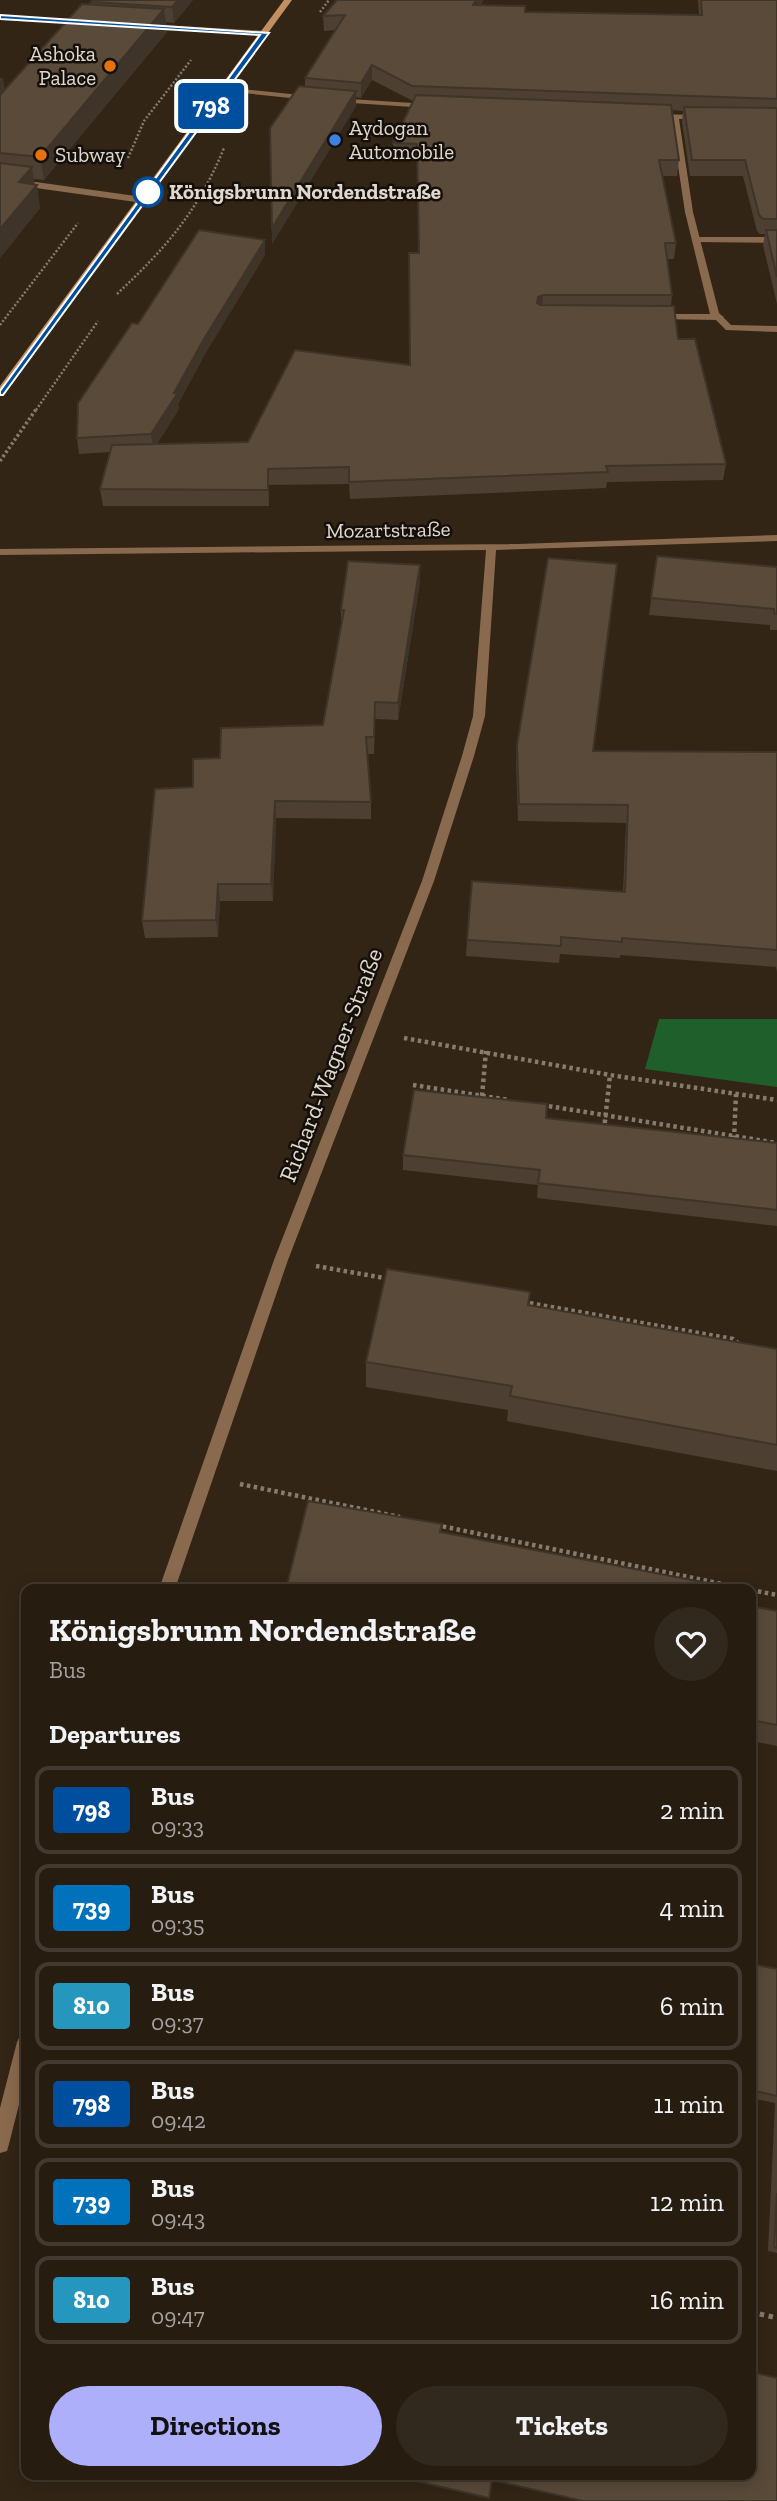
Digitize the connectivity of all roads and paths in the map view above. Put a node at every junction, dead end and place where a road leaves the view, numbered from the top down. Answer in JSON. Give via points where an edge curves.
{"nodes":[{"id":1,"x":288,"y":0,"type":"edge"},
{"id":2,"x":0,"y":17,"type":"edge"},
{"id":3,"x":93,"y":23,"type":"edge"},
{"id":4,"x":143,"y":26,"type":"edge"},
{"id":5,"x":265,"y":33,"type":"junction"},
{"id":6,"x":224,"y":89,"type":"junction"},
{"id":7,"x":264,"y":94,"type":"junction"},
{"id":8,"x":438,"y":106,"type":"edge"},
{"id":9,"x":649,"y":116,"type":"edge"},
{"id":10,"x":675,"y":117,"type":"junction"},
{"id":11,"x":713,"y":117,"type":"edge"},
{"id":12,"x":0,"y":180,"type":"edge"},
{"id":13,"x":143,"y":200,"type":"junction"},
{"id":14,"x":697,"y":240,"type":"junction"},
{"id":15,"x":777,"y":240,"type":"edge"},
{"id":16,"x":111,"y":302,"type":"dead end"},
{"id":17,"x":649,"y":317,"type":"edge"},
{"id":18,"x":719,"y":317,"type":"junction"},
{"id":19,"x":99,"y":320,"type":"dead end"},
{"id":20,"x":777,"y":328,"type":"edge"},
{"id":21,"x":0,"y":393,"type":"edge"},
{"id":22,"x":0,"y":461,"type":"edge"},
{"id":23,"x":777,"y":538,"type":"edge"},
{"id":24,"x":491,"y":548,"type":"junction"},
{"id":25,"x":0,"y":552,"type":"edge"},
{"id":26,"x":372,"y":1030,"type":"junction"},
{"id":27,"x":486,"y":1051,"type":"junction"},
{"id":28,"x":610,"y":1075,"type":"junction"},
{"id":29,"x":413,"y":1085,"type":"dead end"},
{"id":30,"x":736,"y":1094,"type":"junction"},
{"id":31,"x":482,"y":1096,"type":"junction"},
{"id":32,"x":509,"y":1100,"type":"edge"},
{"id":33,"x":777,"y":1100,"type":"edge"},
{"id":34,"x":481,"y":1103,"type":"edge"},
{"id":35,"x":537,"y":1104,"type":"edge"},
{"id":36,"x":606,"y":1115,"type":"junction"},
{"id":37,"x":604,"y":1133,"type":"edge"},
{"id":38,"x":734,"y":1137,"type":"junction"},
{"id":39,"x":777,"y":1143,"type":"edge"},
{"id":40,"x":734,"y":1144,"type":"edge"},
{"id":41,"x":281,"y":1260,"type":"junction"},
{"id":42,"x":404,"y":1282,"type":"edge"},
{"id":43,"x":514,"y":1301,"type":"edge"},
{"id":44,"x":747,"y":1350,"type":"edge"},
{"id":45,"x":206,"y":1477,"type":"junction"},
{"id":46,"x":409,"y":1519,"type":"edge"},
{"id":47,"x":422,"y":1522,"type":"edge"},
{"id":48,"x":169,"y":1584,"type":"edge"},
{"id":49,"x":725,"y":1584,"type":"edge"},
{"id":50,"x":756,"y":1590,"type":"edge"},
{"id":51,"x":777,"y":1595,"type":"edge"},
{"id":52,"x":21,"y":2062,"type":"edge"},
{"id":53,"x":0,"y":2144,"type":"edge"},
{"id":54,"x":756,"y":2313,"type":"edge"},
{"id":55,"x":777,"y":2318,"type":"edge"}],
"edges":[{"from":1,"to":5,"type":"main road"},
{"from":2,"to":3,"type":"street"},
{"from":4,"to":5,"type":"street"},
{"from":5,"to":6,"type":"main road"},
{"from":6,"to":7,"type":"street"},
{"from":6,"to":13,"type":"main road"},
{"from":7,"to":8,"type":"street"},
{"from":7,"to":16,"type":"path","via":[[223,148],[209,185],[186,219],[163,250]]},
{"from":9,"to":10,"type":"street"},
{"from":10,"to":11,"type":"street"},
{"from":10,"to":14,"type":"street"},
{"from":12,"to":13,"type":"street"},
{"from":13,"to":21,"type":"main road"},
{"from":14,"to":15,"type":"street"},
{"from":14,"to":18,"type":"street"},
{"from":17,"to":18,"type":"street"},
{"from":18,"to":20,"type":"street","via":[[729,328]]},
{"from":19,"to":22,"type":"path"},
{"from":23,"to":24,"type":"street","name":"Mozartstraße"},
{"from":24,"to":25,"type":"street","name":"Mozartstraße"},
{"from":24,"to":26,"type":"street","name":"Richard-Wagner-Straße","via":[[479,716],[428,881]]},
{"from":26,"to":27,"type":"path"},
{"from":26,"to":41,"type":"street","name":"Richard-Wagner-Straße"},
{"from":27,"to":28,"type":"path"},
{"from":27,"to":31,"type":"path"},
{"from":28,"to":30,"type":"path"},
{"from":28,"to":36,"type":"path"},
{"from":29,"to":31,"type":"path"},
{"from":30,"to":33,"type":"path"},
{"from":30,"to":38,"type":"path"},
{"from":31,"to":32,"type":"path"},
{"from":31,"to":34,"type":"path"},
{"from":35,"to":36,"type":"path"},
{"from":36,"to":37,"type":"path"},
{"from":36,"to":38,"type":"path"},
{"from":38,"to":39,"type":"path"},
{"from":38,"to":40,"type":"path"},
{"from":41,"to":42,"type":"path"},
{"from":41,"to":45,"type":"street","name":"Richard-Wagner-Straße"},
{"from":43,"to":44,"type":"path","via":[[733,1339]]},
{"from":45,"to":46,"type":"path"},
{"from":45,"to":48,"type":"street","name":"Richard-Wagner-Straße"},
{"from":47,"to":49,"type":"path"},
{"from":50,"to":51,"type":"path"},
{"from":52,"to":53,"type":"street"},
{"from":54,"to":55,"type":"path"}]}
